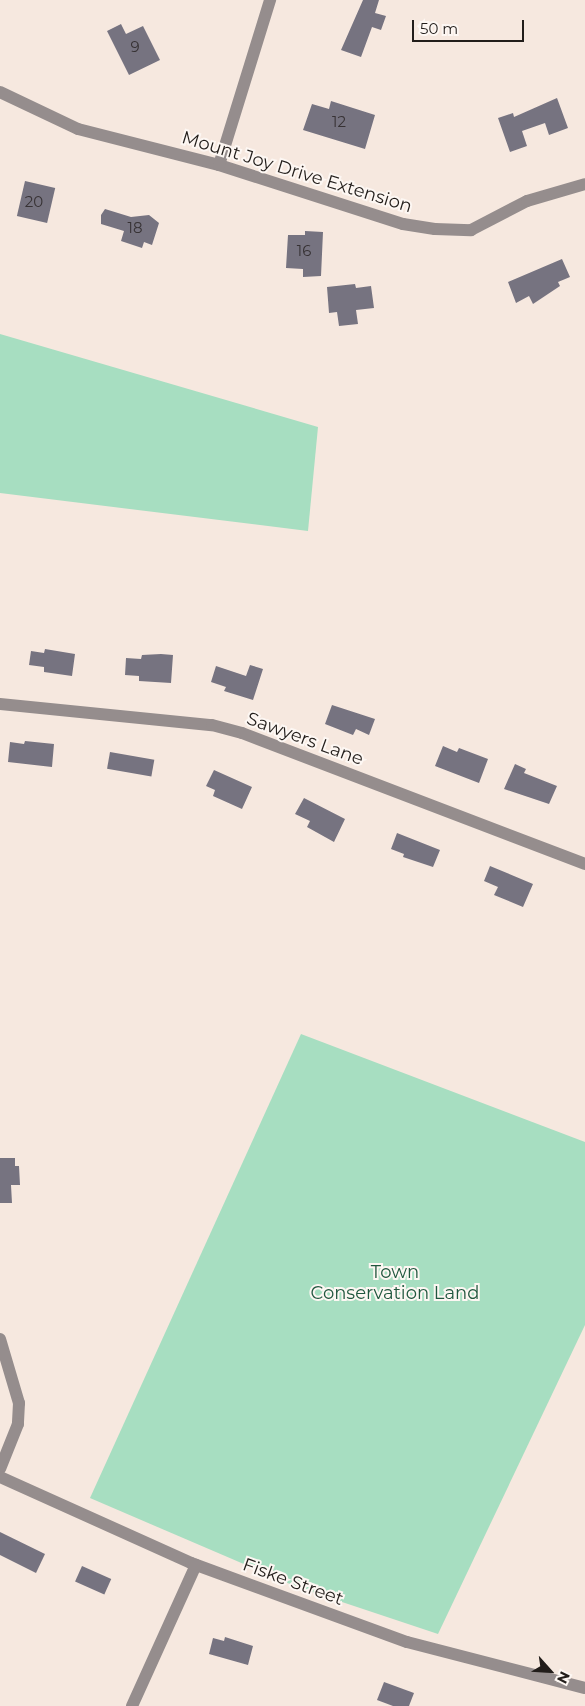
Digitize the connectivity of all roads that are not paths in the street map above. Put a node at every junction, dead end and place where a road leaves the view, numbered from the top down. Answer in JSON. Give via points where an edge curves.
{"nodes":[{"id":1,"x":270,"y":0,"type":"edge"},
{"id":2,"x":0,"y":92,"type":"edge"},
{"id":3,"x":219,"y":165,"type":"junction"},
{"id":4,"x":585,"y":184,"type":"edge"},
{"id":5,"x":0,"y":704,"type":"edge"},
{"id":6,"x":585,"y":864,"type":"edge"},
{"id":7,"x":0,"y":1339,"type":"edge"},
{"id":8,"x":0,"y":1468,"type":"edge"},
{"id":9,"x":0,"y":1477,"type":"edge"},
{"id":10,"x":196,"y":1565,"type":"junction"},
{"id":11,"x":585,"y":1688,"type":"edge"},
{"id":12,"x":132,"y":1706,"type":"edge"}],
"edges":[{"from":1,"to":3,"type":"street"},
{"from":2,"to":3,"type":"street","name":"Mount Joy Drive Extension","via":[[78,130]]},
{"from":3,"to":4,"type":"street","name":"Mount Joy Drive Extension","via":[[403,224],[435,229],[471,230],[527,202]]},
{"from":5,"to":6,"type":"street","name":"Sawyers Lane","via":[[212,725],[242,733]]},
{"from":7,"to":8,"type":"street","via":[[19,1404],[18,1424]]},
{"from":9,"to":10,"type":"street","name":"Fiske Street"},
{"from":10,"to":11,"type":"street","name":"Fiske Street","via":[[407,1642]]},
{"from":10,"to":12,"type":"street"}]}
